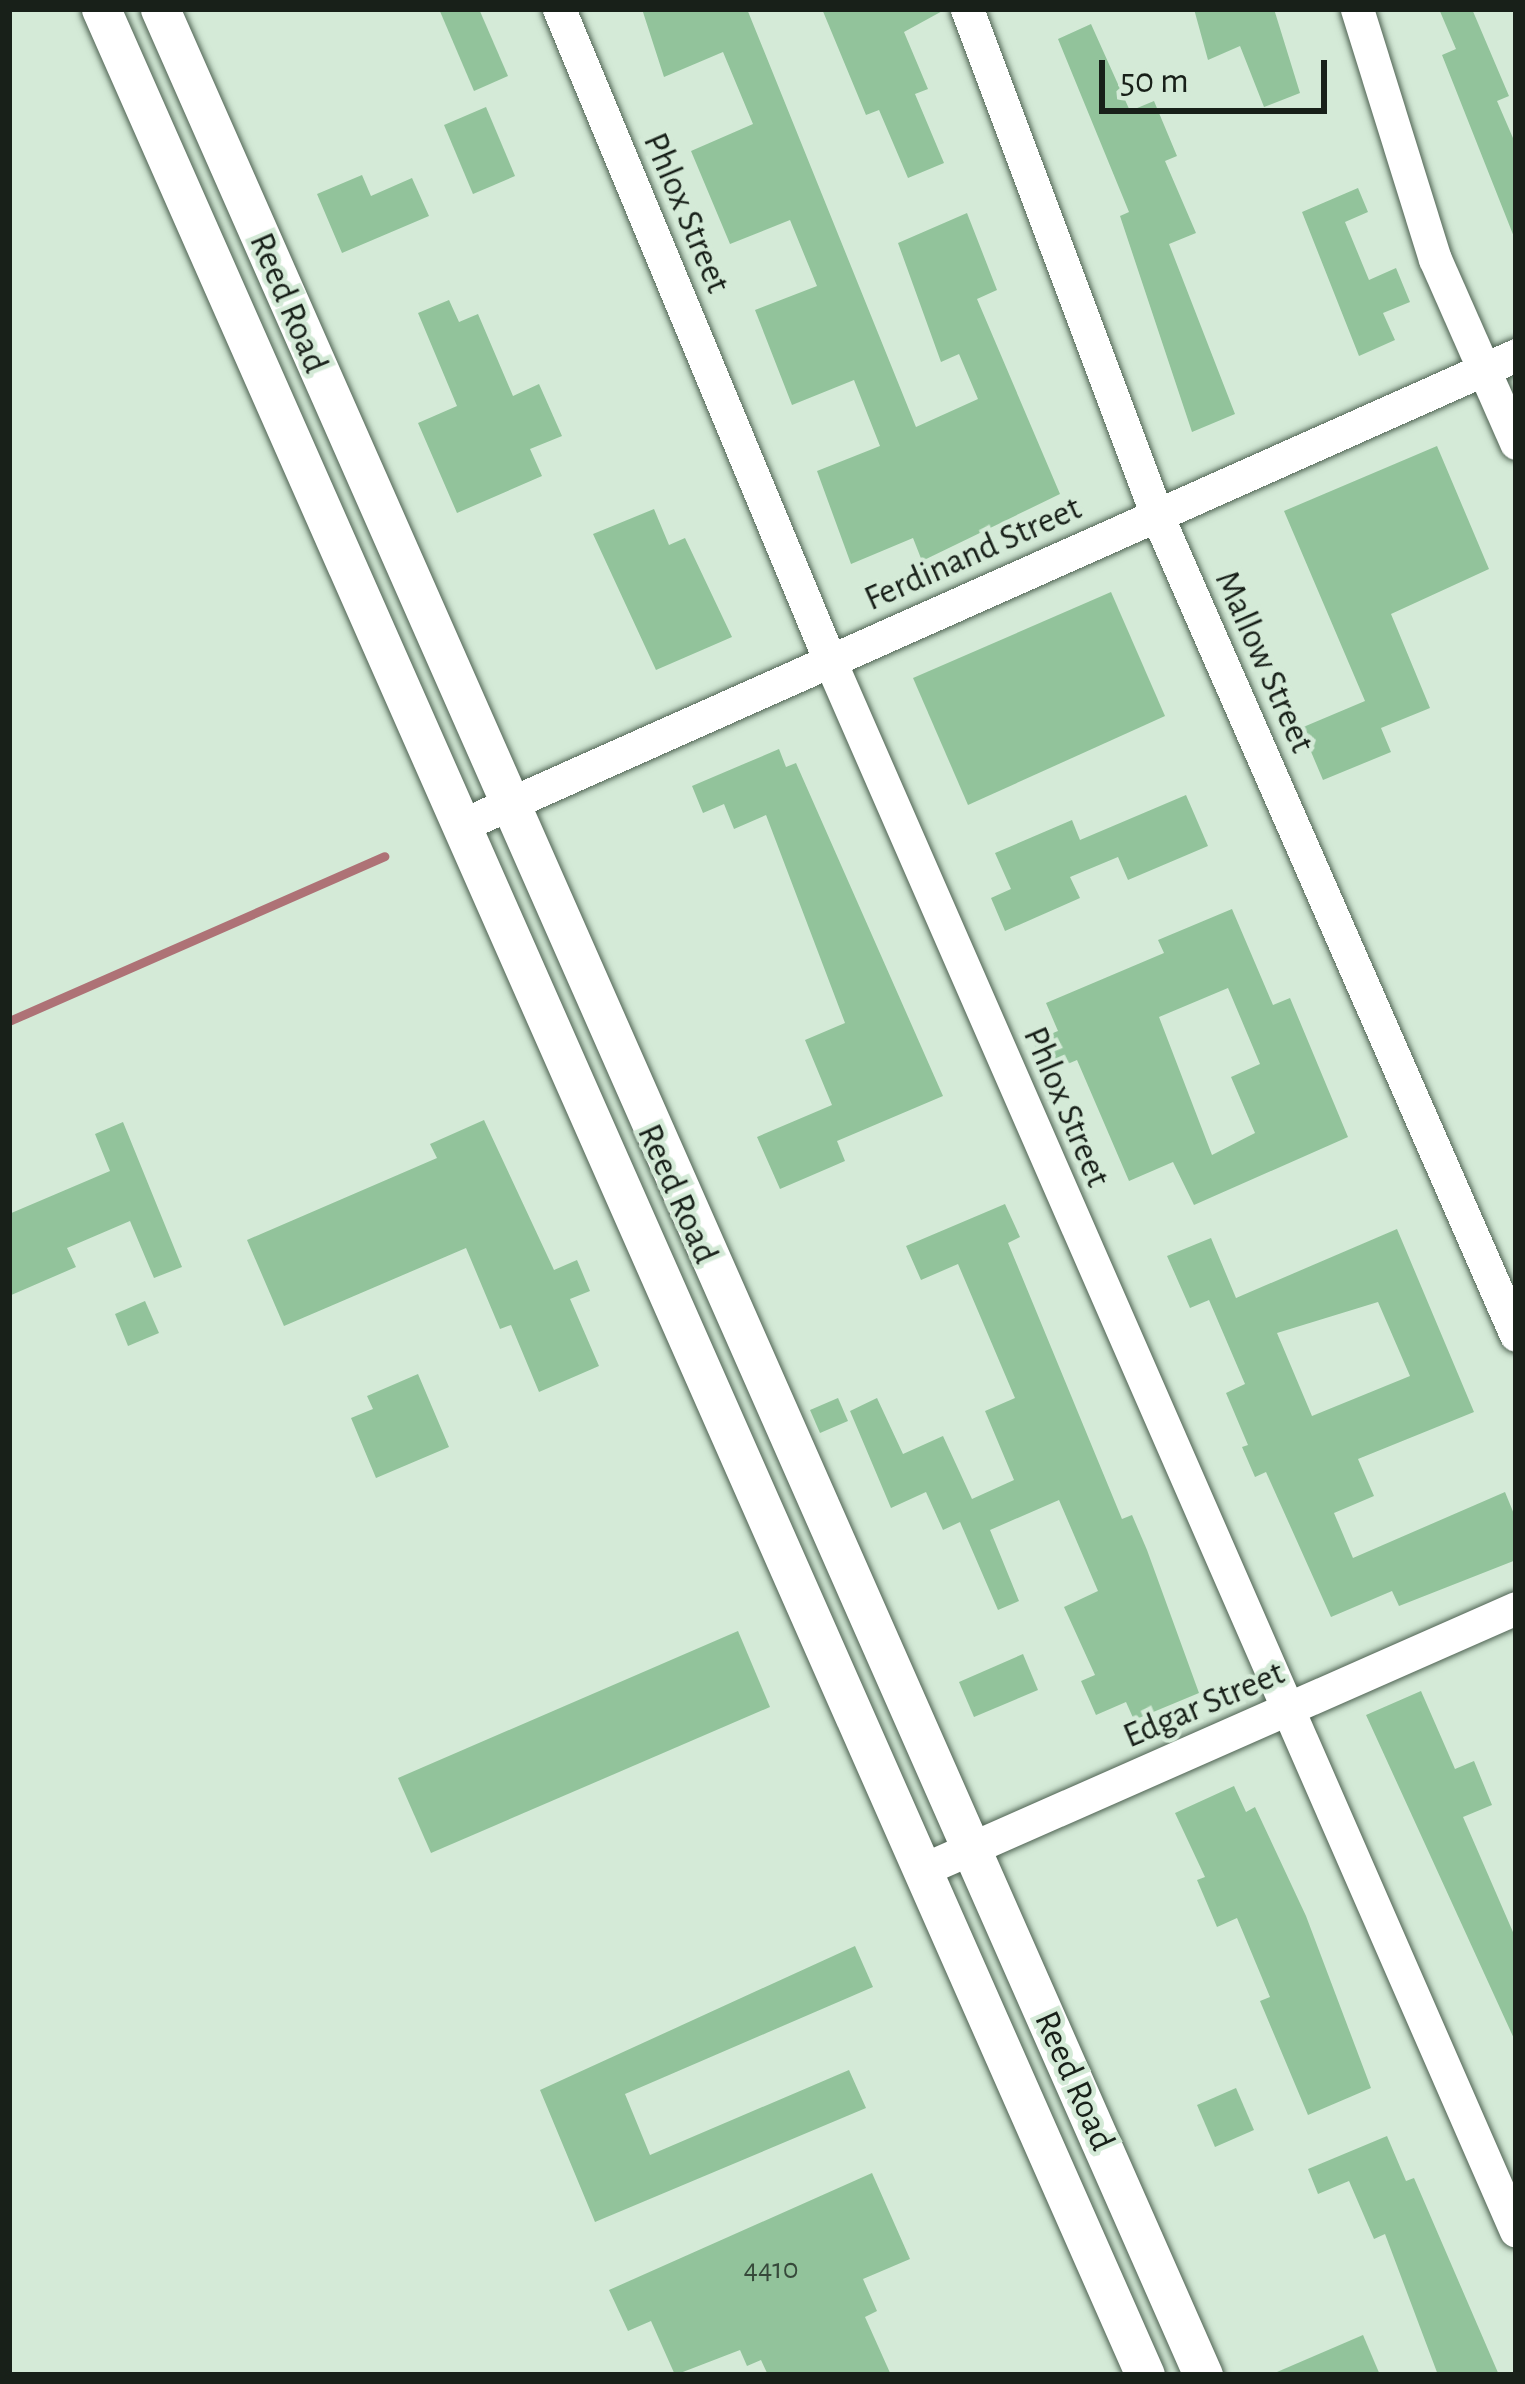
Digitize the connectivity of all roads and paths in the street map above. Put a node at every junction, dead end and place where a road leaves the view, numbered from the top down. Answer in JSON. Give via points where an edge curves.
{"nodes":[{"id":1,"x":101,"y":9,"type":"edge"},
{"id":2,"x":160,"y":9,"type":"edge"},
{"id":3,"x":559,"y":9,"type":"edge"},
{"id":4,"x":968,"y":9,"type":"edge"},
{"id":5,"x":1357,"y":9,"type":"edge"},
{"id":6,"x":1516,"y":355,"type":"edge"},
{"id":7,"x":1483,"y":369,"type":"junction"},
{"id":8,"x":1516,"y":443,"type":"edge"},
{"id":9,"x":1156,"y":514,"type":"junction"},
{"id":10,"x":830,"y":661,"type":"junction"},
{"id":11,"x":505,"y":804,"type":"junction"},
{"id":12,"x":462,"y":825,"type":"junction"},
{"id":13,"x":638,"y":1108,"type":"junction"},
{"id":14,"x":598,"y":1126,"type":"junction"},
{"id":15,"x":1516,"y":1335,"type":"edge"},
{"id":16,"x":808,"y":1486,"type":"junction"},
{"id":17,"x":763,"y":1508,"type":"junction"},
{"id":18,"x":1516,"y":1608,"type":"edge"},
{"id":19,"x":1287,"y":1713,"type":"junction"},
{"id":20,"x":970,"y":1847,"type":"junction"},
{"id":21,"x":922,"y":1870,"type":"junction"},
{"id":22,"x":1110,"y":2164,"type":"junction"},
{"id":23,"x":1062,"y":2184,"type":"junction"},
{"id":24,"x":1516,"y":2230,"type":"edge"},
{"id":25,"x":1145,"y":2375,"type":"edge"},
{"id":26,"x":1203,"y":2375,"type":"edge"}],
"edges":[{"from":1,"to":12,"type":"street","name":"Reed Road"},
{"from":2,"to":11,"type":"street","name":"Reed Road"},
{"from":3,"to":10,"type":"street","name":"Phlox Street"},
{"from":4,"to":9,"type":"street","name":"Mallow Street"},
{"from":5,"to":7,"type":"street","via":[[1435,259]]},
{"from":6,"to":7,"type":"street","name":"Ferdinand Street"},
{"from":7,"to":8,"type":"street"},
{"from":7,"to":9,"type":"street","name":"Ferdinand Street"},
{"from":9,"to":10,"type":"street","name":"Ferdinand Street"},
{"from":9,"to":15,"type":"street","name":"Mallow Street"},
{"from":10,"to":11,"type":"street","name":"Ferdinand Street"},
{"from":10,"to":19,"type":"street","name":"Phlox Street"},
{"from":11,"to":12,"type":"street","name":"Ferdinand Street"},
{"from":11,"to":13,"type":"street","name":"Reed Road"},
{"from":12,"to":14,"type":"street","name":"Reed Road"},
{"from":13,"to":14,"type":"street"},
{"from":13,"to":16,"type":"street","name":"Reed Road"},
{"from":14,"to":17,"type":"street","name":"Reed Road"},
{"from":16,"to":17,"type":"street"},
{"from":16,"to":20,"type":"street","name":"Reed Road"},
{"from":17,"to":21,"type":"street","name":"Reed Road"},
{"from":18,"to":19,"type":"street","name":"Edgar Street"},
{"from":19,"to":20,"type":"street","name":"Edgar Street"},
{"from":19,"to":24,"type":"street","name":"Phlox Street"},
{"from":20,"to":21,"type":"street","name":"Edgar Street"},
{"from":20,"to":22,"type":"street","name":"Reed Road"},
{"from":21,"to":23,"type":"street","name":"Reed Road"},
{"from":22,"to":23,"type":"street"},
{"from":22,"to":26,"type":"street","name":"Reed Road"},
{"from":23,"to":25,"type":"street","name":"Reed Road"}]}
